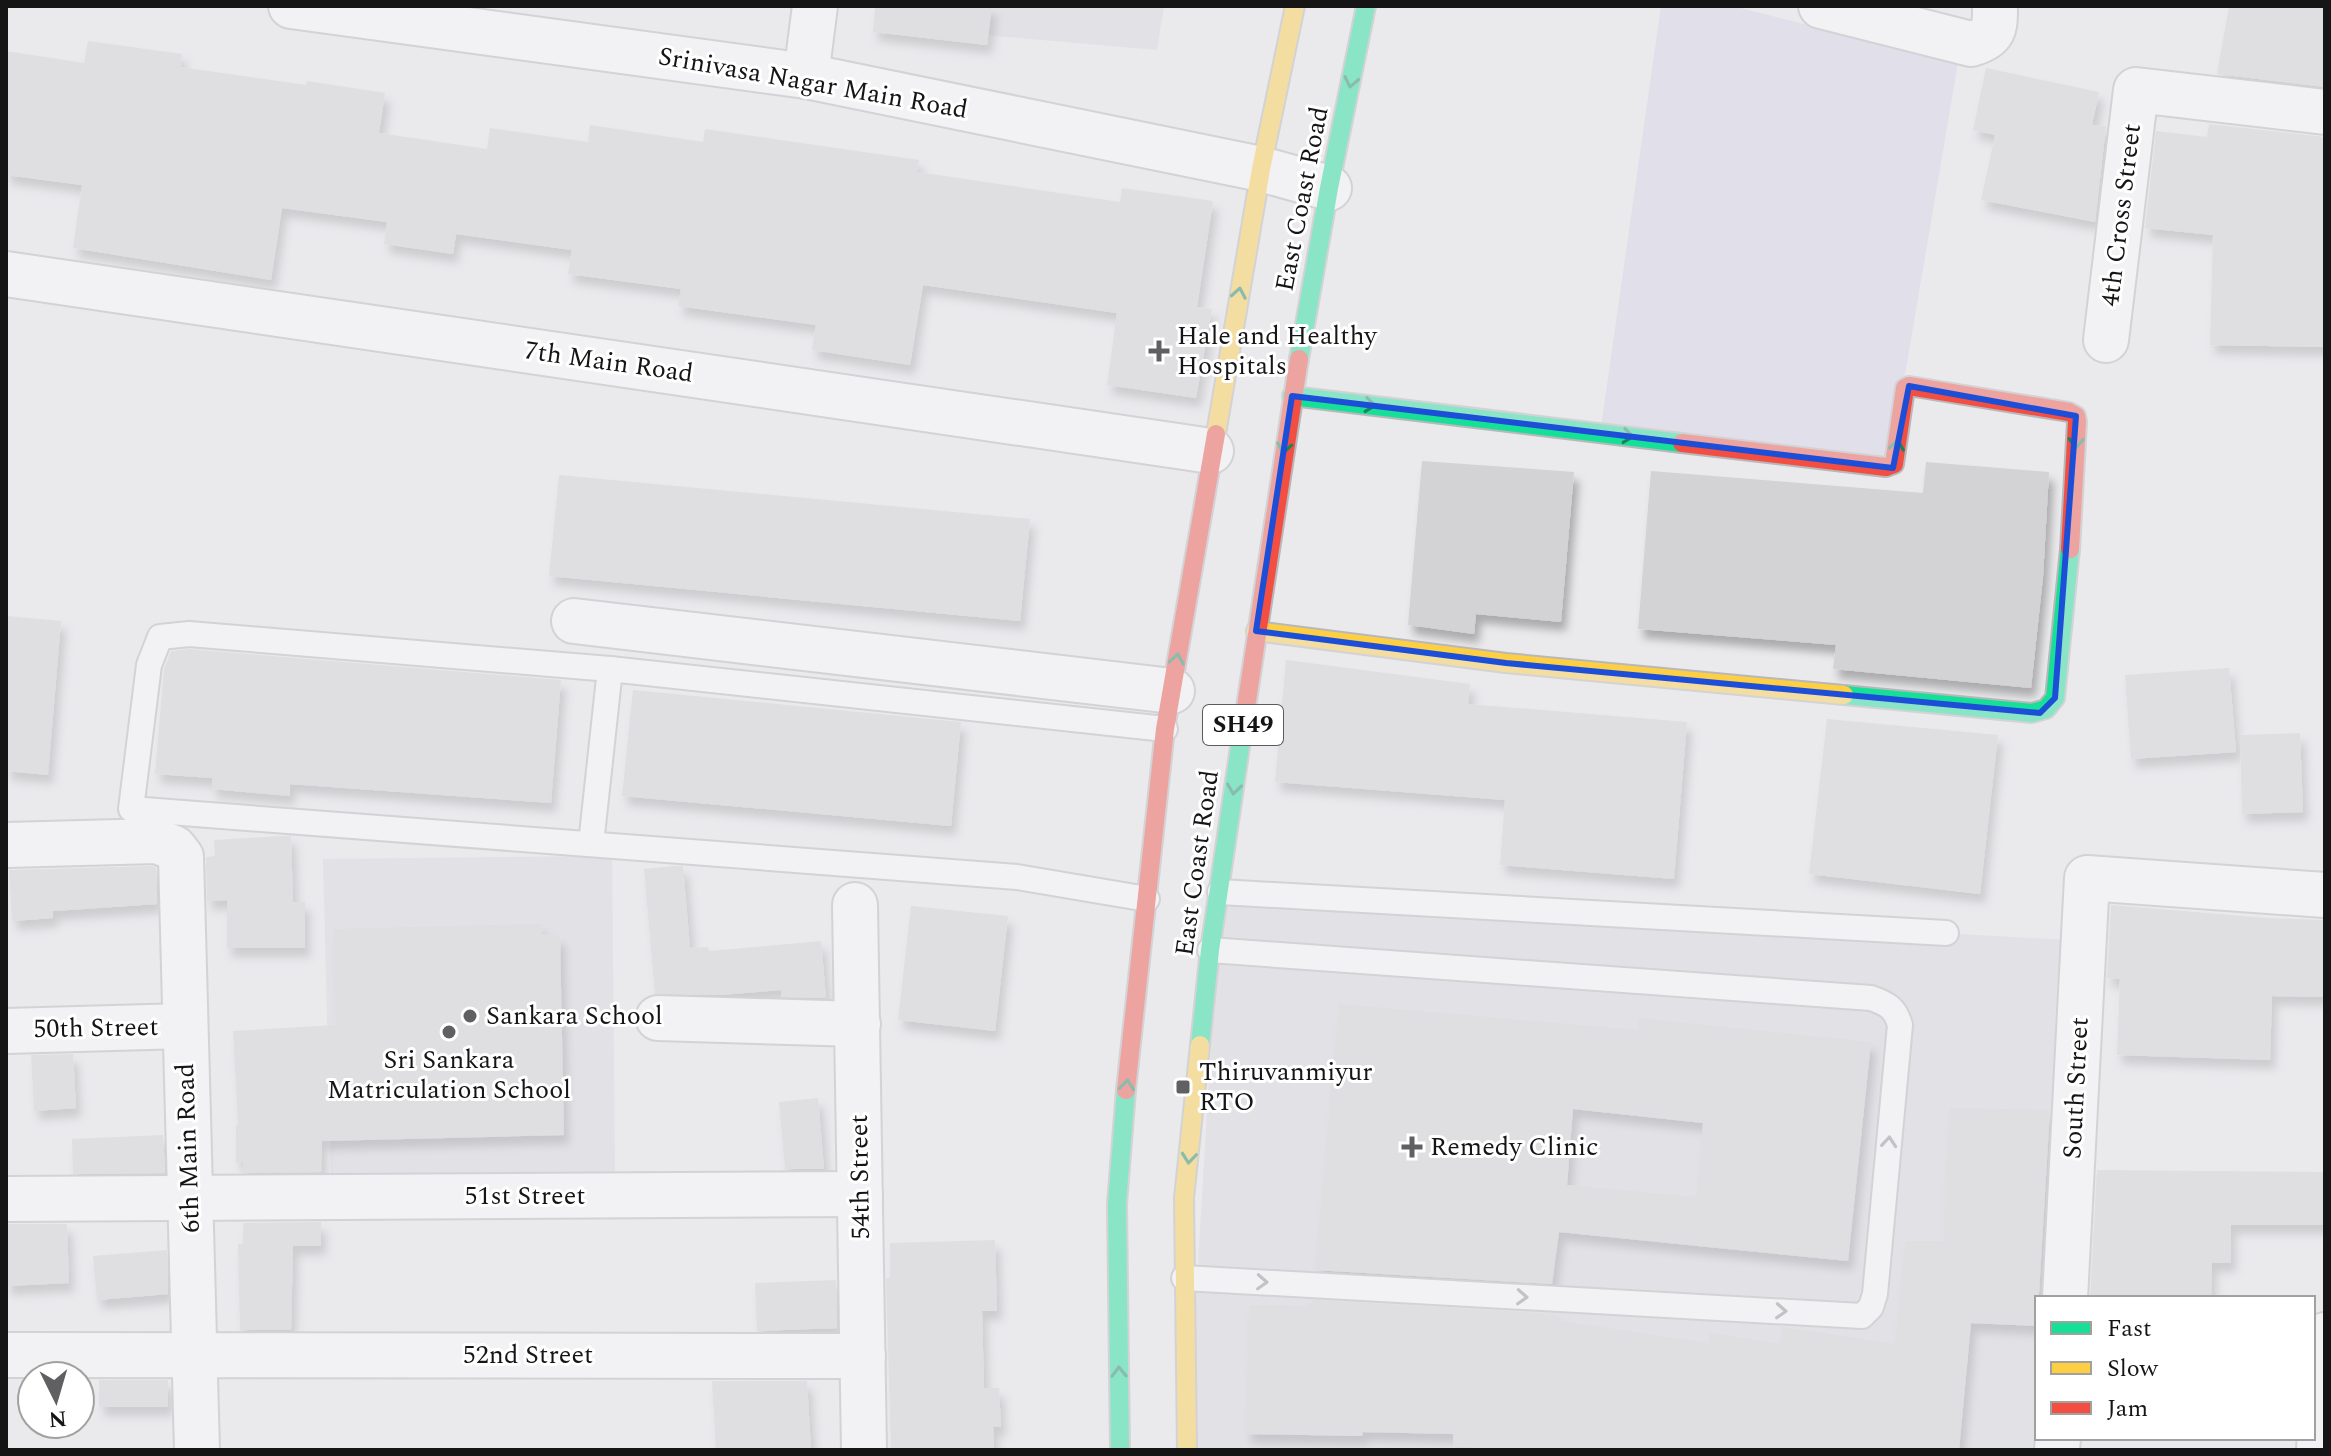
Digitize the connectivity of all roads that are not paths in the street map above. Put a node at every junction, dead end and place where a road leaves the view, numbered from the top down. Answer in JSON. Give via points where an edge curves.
{"nodes":[{"id":1,"x":291,"y":6,"type":"edge"},
{"id":2,"x":815,"y":6,"type":"edge"},
{"id":3,"x":1295,"y":6,"type":"edge"},
{"id":4,"x":1366,"y":6,"type":"edge"},
{"id":5,"x":1821,"y":6,"type":"edge"},
{"id":6,"x":1990,"y":23,"type":"edge"},
{"id":7,"x":806,"y":76,"type":"junction"},
{"id":8,"x":2325,"y":112,"type":"edge"},
{"id":9,"x":1261,"y":169,"type":"junction"},
{"id":10,"x":1329,"y":188,"type":"junction"},
{"id":11,"x":6,"y":274,"type":"edge"},
{"id":12,"x":2106,"y":340,"type":"dead end"},
{"id":13,"x":1292,"y":396,"type":"junction"},
{"id":14,"x":1211,"y":451,"type":"junction"},
{"id":15,"x":574,"y":621,"type":"dead end"},
{"id":16,"x":1256,"y":631,"type":"junction"},
{"id":17,"x":610,"y":669,"type":"junction"},
{"id":18,"x":1168,"y":710,"type":"junction"},
{"id":19,"x":591,"y":844,"type":"junction"},
{"id":20,"x":6,"y":845,"type":"edge"},
{"id":21,"x":1220,"y":892,"type":"junction"},
{"id":22,"x":2325,"y":895,"type":"edge"},
{"id":23,"x":1147,"y":899,"type":"junction"},
{"id":24,"x":855,"y":905,"type":"dead end"},
{"id":25,"x":1946,"y":933,"type":"dead end"},
{"id":26,"x":1210,"y":950,"type":"junction"},
{"id":27,"x":658,"y":1018,"type":"dead end"},
{"id":28,"x":858,"y":1024,"type":"junction"},
{"id":29,"x":185,"y":1026,"type":"junction"},
{"id":30,"x":6,"y":1031,"type":"edge"},
{"id":31,"x":860,"y":1194,"type":"junction"},
{"id":32,"x":190,"y":1197,"type":"junction"},
{"id":33,"x":6,"y":1199,"type":"edge"},
{"id":34,"x":1184,"y":1278,"type":"junction"},
{"id":35,"x":2065,"y":1296,"type":"edge"},
{"id":36,"x":2325,"y":1335,"type":"edge"},
{"id":37,"x":194,"y":1354,"type":"junction"},
{"id":38,"x":6,"y":1355,"type":"edge"},
{"id":39,"x":863,"y":1356,"type":"junction"},
{"id":40,"x":197,"y":1450,"type":"edge"},
{"id":41,"x":864,"y":1450,"type":"edge"},
{"id":42,"x":1120,"y":1450,"type":"edge"},
{"id":43,"x":1187,"y":1450,"type":"edge"},
{"id":44,"x":2319,"y":1450,"type":"edge"}],
"edges":[{"from":1,"to":7,"type":"street","name":"Srinivasa Nagar Main Road"},
{"from":2,"to":7,"type":"street"},
{"from":3,"to":9,"type":"main road","name":"East Coast Road","number":"SH49"},
{"from":4,"to":10,"type":"main road","name":"East Coast Road","number":"SH49","one_way":true},
{"from":5,"to":6,"type":"street","via":[[1971,44]]},
{"from":7,"to":9,"type":"street","name":"Srinivasa Nagar Main Road"},
{"from":8,"to":12,"type":"street","name":"4th Cross Street","via":[[2136,90]]},
{"from":9,"to":10,"type":"street","name":"Srinivasa Nagar Main Road"},
{"from":14,"to":9,"type":"main road","name":"East Coast Road","number":"SH49","one_way":true},
{"from":10,"to":13,"type":"main road","name":"East Coast Road","number":"SH49"},
{"from":11,"to":14,"type":"street","name":"7th Main Road"},
{"from":13,"to":16,"type":"main road","name":"East Coast Road","number":"SH49","one_way":true},
{"from":13,"to":16,"type":"main road","one_way":true,"via":[[1886,467],[1894,464],[1909,386],[2069,412],[2077,422],[2055,698],[2049,708],[2032,713],[1506,663]]},
{"from":18,"to":14,"type":"main road","name":"East Coast Road","number":"SH49","one_way":true},
{"from":15,"to":18,"type":"street"},
{"from":16,"to":21,"type":"main road","name":"East Coast Road","number":"SH49","one_way":true},
{"from":17,"to":18,"type":"lane"},
{"from":17,"to":19,"type":"lane"},
{"from":17,"to":19,"type":"lane","via":[[189,634],[160,637],[149,665],[131,809]]},
{"from":18,"to":23,"type":"main road","name":"East Coast Road","number":"SH49"},
{"from":19,"to":23,"type":"lane","via":[[1017,877]]},
{"from":20,"to":29,"type":"street","name":"6th Main Road","via":[[157,841],[174,848],[181,857]]},
{"from":21,"to":25,"type":"lane"},
{"from":21,"to":26,"type":"main road","name":"East Coast Road","number":"SH49"},
{"from":22,"to":35,"type":"street","name":"South Street","via":[[2087,878]]},
{"from":42,"to":23,"type":"main road","name":"East Coast Road","number":"SH49","one_way":true,"via":[[1119,1159]]},
{"from":24,"to":28,"type":"street","name":"54th Street"},
{"from":26,"to":34,"type":"main road","name":"East Coast Road","number":"SH49","one_way":true,"via":[[1184,1198]]},
{"from":34,"to":26,"type":"lane","one_way":true,"via":[[1862,1316],[1875,1294],[1900,1025],[1897,1012],[1871,998]]},
{"from":27,"to":28,"type":"street"},
{"from":28,"to":31,"type":"street","name":"54th Street"},
{"from":29,"to":30,"type":"street","name":"50th Street"},
{"from":29,"to":32,"type":"street","name":"6th Main Road"},
{"from":31,"to":32,"type":"street","name":"51st Street"},
{"from":31,"to":39,"type":"street","name":"54th Street"},
{"from":32,"to":33,"type":"street","name":"51st Street"},
{"from":32,"to":37,"type":"street","name":"6th Main Road"},
{"from":34,"to":43,"type":"main road","name":"East Coast Road","number":"SH49"},
{"from":36,"to":44,"type":"street"},
{"from":37,"to":38,"type":"street","name":"52nd Street"},
{"from":37,"to":39,"type":"street","name":"52nd Street"},
{"from":37,"to":40,"type":"street","name":"6th Main Road"},
{"from":39,"to":41,"type":"street","name":"54th Street"}]}
